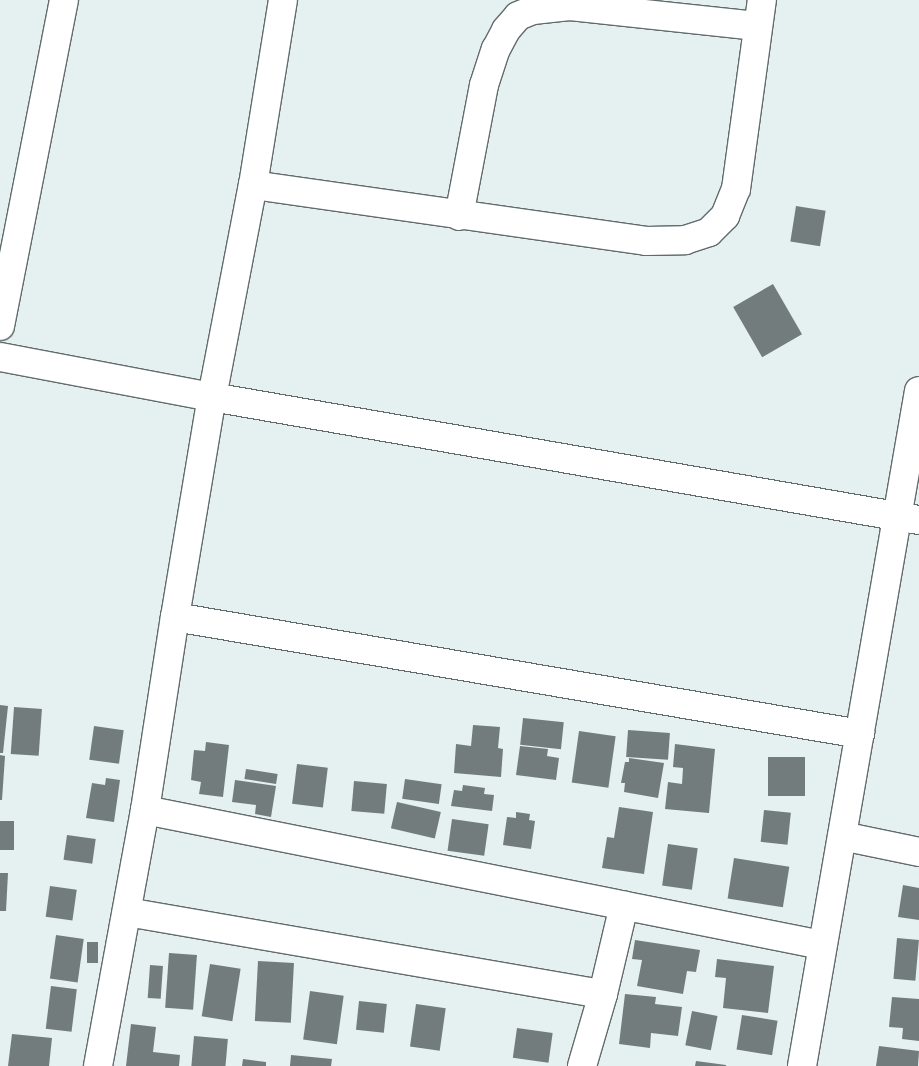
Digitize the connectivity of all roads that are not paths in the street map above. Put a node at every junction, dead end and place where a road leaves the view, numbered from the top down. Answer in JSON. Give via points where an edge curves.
{"nodes":[{"id":1,"x":64,"y":0,"type":"edge"},
{"id":2,"x":283,"y":0,"type":"edge"},
{"id":3,"x":760,"y":13,"type":"edge"},
{"id":4,"x":253,"y":185,"type":"junction"},
{"id":5,"x":459,"y":216,"type":"junction"},
{"id":6,"x":0,"y":326,"type":"edge"},
{"id":7,"x":0,"y":357,"type":"edge"},
{"id":8,"x":919,"y":391,"type":"edge"},
{"id":9,"x":212,"y":398,"type":"junction"},
{"id":10,"x":908,"y":518,"type":"edge"},
{"id":11,"x":174,"y":617,"type":"junction"},
{"id":12,"x":860,"y":734,"type":"junction"},
{"id":13,"x":145,"y":810,"type":"junction"},
{"id":14,"x":842,"y":836,"type":"junction"},
{"id":15,"x":919,"y":852,"type":"edge"},
{"id":16,"x":624,"y":905,"type":"junction"},
{"id":17,"x":127,"y":912,"type":"junction"},
{"id":18,"x":822,"y":945,"type":"junction"},
{"id":19,"x":603,"y":994,"type":"junction"},
{"id":20,"x":98,"y":1066,"type":"edge"},
{"id":21,"x":582,"y":1066,"type":"edge"},
{"id":22,"x":802,"y":1066,"type":"edge"}],
"edges":[{"from":1,"to":6,"type":"street"},
{"from":2,"to":4,"type":"street"},
{"from":3,"to":5,"type":"street","via":[[570,6],[533,10],[518,16],[496,49],[484,85]]},
{"from":3,"to":5,"type":"street","via":[[736,189],[725,216],[709,232],[685,240],[646,241]]},
{"from":4,"to":5,"type":"street"},
{"from":4,"to":9,"type":"street"},
{"from":7,"to":9,"type":"street"},
{"from":8,"to":10,"type":"street"},
{"from":9,"to":10,"type":"street"},
{"from":9,"to":11,"type":"street"},
{"from":10,"to":12,"type":"street"},
{"from":11,"to":12,"type":"street"},
{"from":11,"to":13,"type":"street"},
{"from":12,"to":14,"type":"street"},
{"from":13,"to":16,"type":"street"},
{"from":13,"to":17,"type":"street"},
{"from":14,"to":15,"type":"street"},
{"from":14,"to":18,"type":"street"},
{"from":16,"to":18,"type":"street"},
{"from":16,"to":19,"type":"street"},
{"from":17,"to":19,"type":"street"},
{"from":17,"to":20,"type":"street"},
{"from":18,"to":22,"type":"street"},
{"from":19,"to":21,"type":"street"}]}
